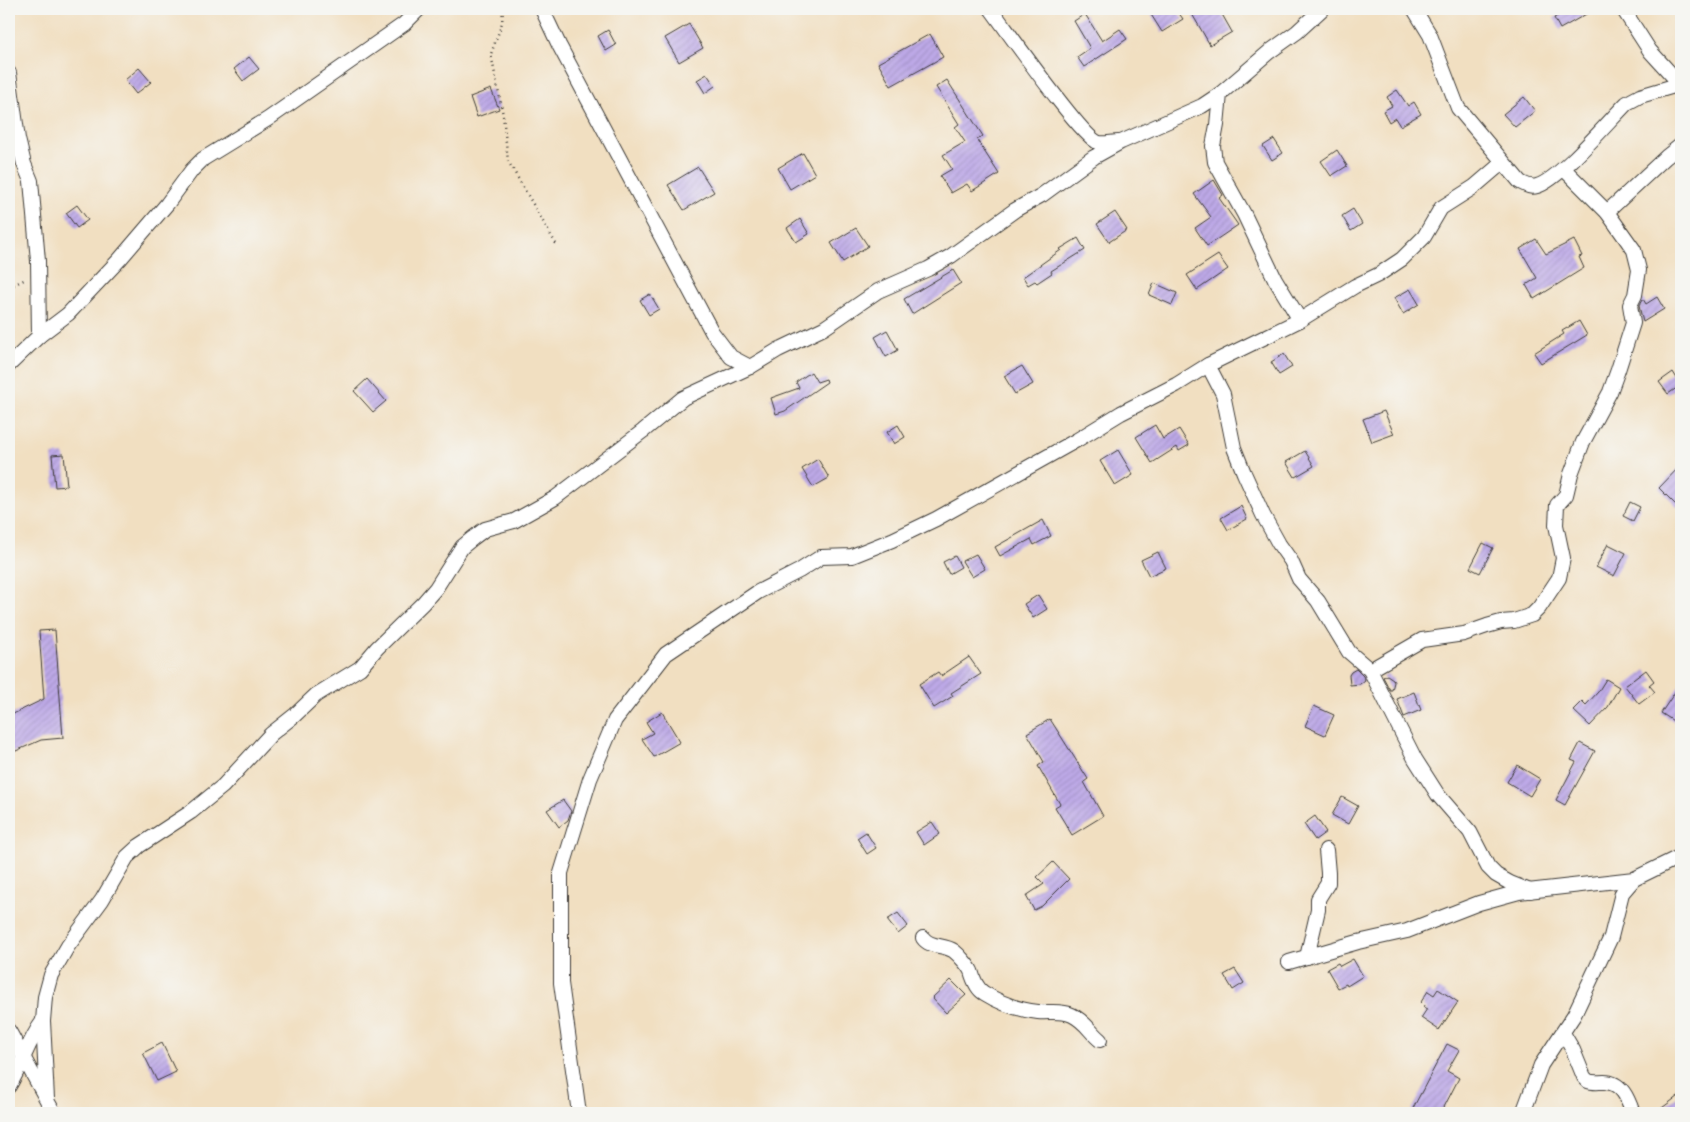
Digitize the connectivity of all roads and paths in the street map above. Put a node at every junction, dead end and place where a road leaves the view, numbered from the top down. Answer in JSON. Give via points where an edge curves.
{"nodes":[{"id":1,"x":419,"y":9,"type":"edge"},
{"id":2,"x":503,"y":9,"type":"edge"},
{"id":3,"x":542,"y":9,"type":"edge"},
{"id":4,"x":991,"y":9,"type":"edge"},
{"id":5,"x":1322,"y":9,"type":"edge"},
{"id":6,"x":1414,"y":9,"type":"edge"},
{"id":7,"x":1623,"y":9,"type":"edge"},
{"id":8,"x":9,"y":73,"type":"edge"},
{"id":9,"x":1681,"y":84,"type":"edge"},
{"id":10,"x":1220,"y":94,"type":"junction"},
{"id":11,"x":1121,"y":142,"type":"junction"},
{"id":12,"x":1681,"y":146,"type":"edge"},
{"id":13,"x":1502,"y":163,"type":"junction"},
{"id":14,"x":1564,"y":169,"type":"junction"},
{"id":15,"x":1607,"y":212,"type":"junction"},
{"id":16,"x":556,"y":244,"type":"dead end"},
{"id":17,"x":1300,"y":320,"type":"junction"},
{"id":18,"x":39,"y":336,"type":"junction"},
{"id":19,"x":1208,"y":365,"type":"junction"},
{"id":20,"x":9,"y":366,"type":"edge"},
{"id":21,"x":750,"y":367,"type":"junction"},
{"id":22,"x":1370,"y":670,"type":"junction"},
{"id":23,"x":1326,"y":850,"type":"dead end"},
{"id":24,"x":1681,"y":856,"type":"edge"},
{"id":25,"x":1634,"y":879,"type":"junction"},
{"id":26,"x":1530,"y":891,"type":"junction"},
{"id":27,"x":923,"y":938,"type":"dead end"},
{"id":28,"x":1307,"y":957,"type":"junction"},
{"id":29,"x":1289,"y":962,"type":"dead end"},
{"id":30,"x":43,"y":1021,"type":"junction"},
{"id":31,"x":9,"y":1031,"type":"edge"},
{"id":32,"x":1563,"y":1033,"type":"junction"},
{"id":33,"x":1100,"y":1040,"type":"dead end"},
{"id":34,"x":23,"y":1056,"type":"junction"},
{"id":35,"x":36,"y":1081,"type":"junction"},
{"id":36,"x":11,"y":1082,"type":"edge"},
{"id":37,"x":47,"y":1099,"type":"junction"},
{"id":38,"x":54,"y":1113,"type":"edge"},
{"id":39,"x":579,"y":1113,"type":"edge"},
{"id":40,"x":1523,"y":1113,"type":"edge"},
{"id":41,"x":1633,"y":1113,"type":"edge"}],
"edges":[{"from":1,"to":18,"type":"street","via":[[404,24],[268,119],[204,159],[120,259],[68,314]]},
{"from":2,"to":16,"type":"path","via":[[502,23],[491,54],[508,160]]},
{"from":3,"to":21,"type":"street","via":[[576,79],[712,332],[731,357]]},
{"from":4,"to":11,"type":"street","via":[[1090,138],[1100,143]]},
{"from":5,"to":10,"type":"street"},
{"from":6,"to":13,"type":"street","via":[[1430,35],[1458,108]]},
{"from":7,"to":9,"type":"street","via":[[1650,51]]},
{"from":8,"to":18,"type":"street","via":[[18,139],[31,181],[38,261]]},
{"from":9,"to":14,"type":"street","via":[[1640,96],[1628,103]]},
{"from":10,"to":11,"type":"street","via":[[1202,106]]},
{"from":10,"to":17,"type":"street","via":[[1213,146],[1215,162],[1275,279]]},
{"from":11,"to":21,"type":"street","via":[[1094,157],[951,256],[878,291],[824,328]]},
{"from":12,"to":15,"type":"street"},
{"from":13,"to":14,"type":"street","via":[[1520,182],[1531,188],[1540,186]]},
{"from":13,"to":17,"type":"street","via":[[1442,208],[1424,237],[1402,259]]},
{"from":14,"to":15,"type":"street"},
{"from":15,"to":22,"type":"street","via":[[1634,250],[1639,270],[1630,305],[1633,323],[1610,392],[1584,442],[1566,495],[1557,505],[1556,524],[1563,558],[1559,578],[1532,615],[1464,634],[1422,640]]},
{"from":17,"to":19,"type":"street"},
{"from":18,"to":20,"type":"street"},
{"from":19,"to":22,"type":"street","via":[[1223,394],[1234,448],[1263,514],[1299,579],[1318,601],[1349,652]]},
{"from":19,"to":39,"type":"street","via":[[936,519],[852,556],[821,557],[758,592],[666,654],[615,720],[590,779],[561,872],[561,983]]},
{"from":21,"to":30,"type":"street","via":[[683,398],[555,498],[514,521],[485,529],[462,547],[423,604],[360,668],[316,695],[271,734],[223,786],[127,858],[51,975]]},
{"from":22,"to":26,"type":"street","via":[[1415,759],[1438,795],[1470,832],[1488,867],[1503,879]]},
{"from":23,"to":28,"type":"street","via":[[1328,883],[1318,899]]},
{"from":24,"to":25,"type":"street"},
{"from":25,"to":26,"type":"street"},
{"from":25,"to":32,"type":"street","via":[[1622,893],[1611,937]]},
{"from":26,"to":28,"type":"street","via":[[1479,903],[1407,931]]},
{"from":27,"to":33,"type":"street","via":[[928,943],[957,953],[984,993],[1020,1009],[1072,1015],[1087,1025]]},
{"from":28,"to":29,"type":"street"},
{"from":30,"to":34,"type":"street"},
{"from":30,"to":37,"type":"street"},
{"from":31,"to":34,"type":"street"},
{"from":32,"to":40,"type":"street","via":[[1541,1065]]},
{"from":32,"to":41,"type":"street","via":[[1584,1077],[1588,1081],[1612,1082],[1619,1086]]},
{"from":34,"to":35,"type":"street"},
{"from":34,"to":36,"type":"street"},
{"from":35,"to":36,"type":"street"},
{"from":35,"to":37,"type":"street"},
{"from":37,"to":38,"type":"street"}]}
